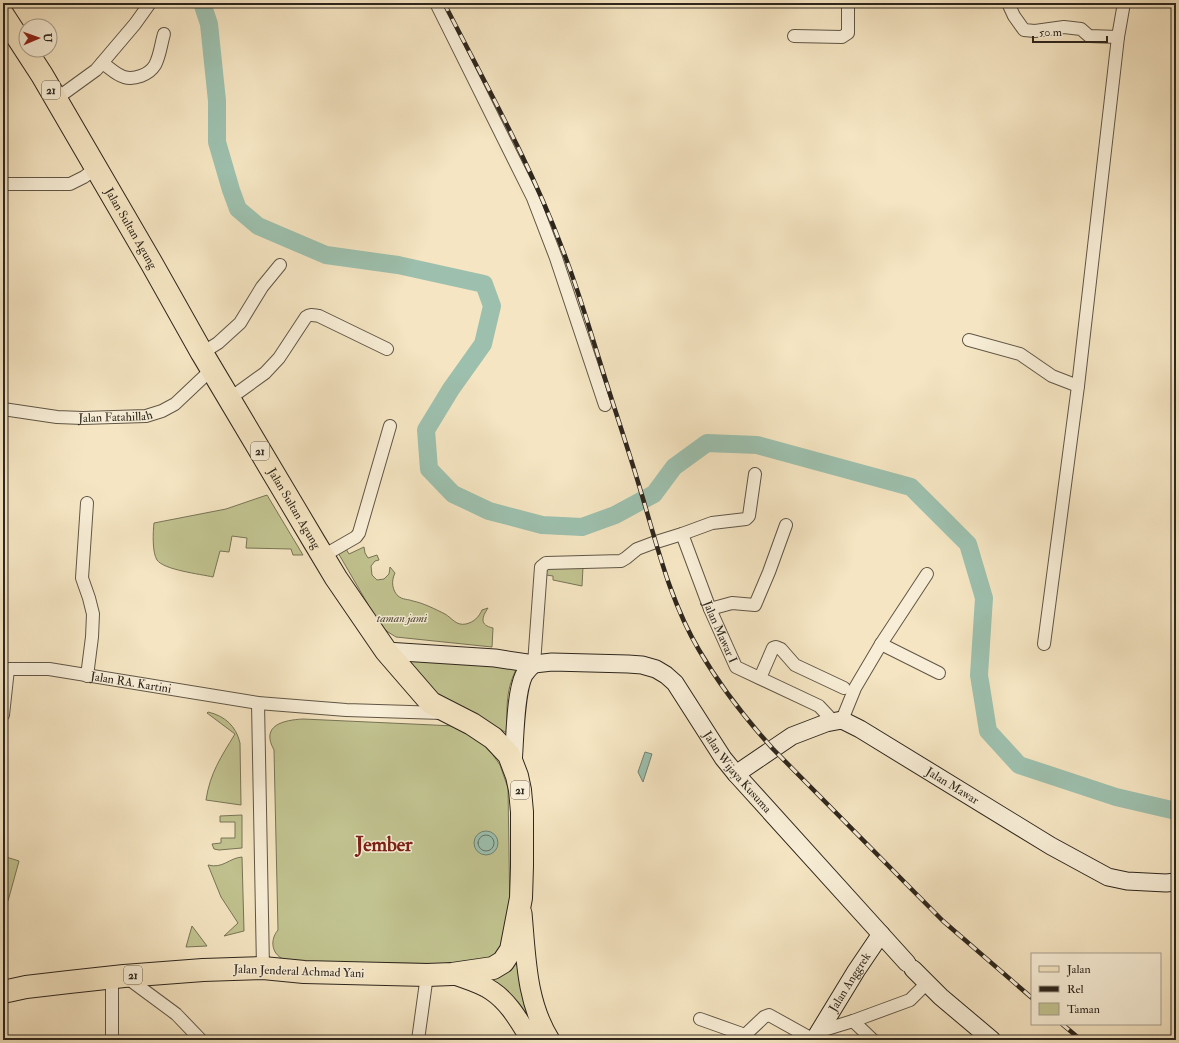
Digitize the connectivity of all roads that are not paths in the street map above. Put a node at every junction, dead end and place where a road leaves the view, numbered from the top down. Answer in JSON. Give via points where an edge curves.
{"nodes":[{"id":1,"x":150,"y":3,"type":"edge"},
{"id":2,"x":436,"y":3,"type":"edge"},
{"id":3,"x":848,"y":3,"type":"edge"},
{"id":4,"x":1008,"y":3,"type":"edge"},
{"id":5,"x":1124,"y":3,"type":"edge"},
{"id":6,"x":3,"y":15,"type":"edge"},
{"id":7,"x":164,"y":34,"type":"dead end"},
{"id":8,"x":794,"y":36,"type":"dead end"},
{"id":9,"x":1118,"y":37,"type":"junction"},
{"id":10,"x":102,"y":63,"type":"junction"},
{"id":11,"x":56,"y":99,"type":"junction"},
{"id":12,"x":96,"y":168,"type":"junction"},
{"id":13,"x":3,"y":184,"type":"edge"},
{"id":14,"x":280,"y":265,"type":"dead end"},
{"id":15,"x":969,"y":340,"type":"dead end"},
{"id":16,"x":387,"y":349,"type":"dead end"},
{"id":17,"x":207,"y":361,"type":"junction"},
{"id":18,"x":1078,"y":386,"type":"junction"},
{"id":19,"x":229,"y":399,"type":"junction"},
{"id":20,"x":605,"y":405,"type":"dead end"},
{"id":21,"x":3,"y":409,"type":"edge"},
{"id":22,"x":390,"y":426,"type":"dead end"},
{"id":23,"x":755,"y":474,"type":"dead end"},
{"id":24,"x":87,"y":503,"type":"dead end"},
{"id":25,"x":786,"y":525,"type":"dead end"},
{"id":26,"x":682,"y":534,"type":"junction"},
{"id":27,"x":323,"y":556,"type":"junction"},
{"id":28,"x":926,"y":574,"type":"dead end"},
{"id":29,"x":710,"y":609,"type":"junction"},
{"id":30,"x":881,"y":644,"type":"junction"},
{"id":31,"x":1044,"y":644,"type":"dead end"},
{"id":32,"x":386,"y":651,"type":"junction"},
{"id":33,"x":534,"y":664,"type":"junction"},
{"id":34,"x":5,"y":669,"type":"edge"},
{"id":35,"x":939,"y":673,"type":"dead end"},
{"id":36,"x":87,"y":676,"type":"junction"},
{"id":37,"x":760,"y":678,"type":"junction"},
{"id":38,"x":844,"y":688,"type":"dead end"},
{"id":39,"x":258,"y":703,"type":"junction"},
{"id":40,"x":451,"y":713,"type":"junction"},
{"id":41,"x":3,"y":716,"type":"edge"},
{"id":42,"x":838,"y":721,"type":"junction"},
{"id":43,"x":513,"y":764,"type":"junction"},
{"id":44,"x":736,"y":774,"type":"junction"},
{"id":45,"x":1176,"y":882,"type":"edge"},
{"id":46,"x":521,"y":898,"type":"junction"},
{"id":47,"x":881,"y":934,"type":"junction"},
{"id":48,"x":263,"y":968,"type":"junction"},
{"id":49,"x":452,"y":974,"type":"junction"},
{"id":50,"x":427,"y":975,"type":"junction"},
{"id":51,"x":118,"y":977,"type":"junction"},
{"id":52,"x":927,"y":983,"type":"junction"},
{"id":53,"x":3,"y":992,"type":"edge"},
{"id":54,"x":700,"y":1019,"type":"dead end"},
{"id":55,"x":853,"y":1021,"type":"junction"},
{"id":56,"x":816,"y":1037,"type":"edge"},
{"id":57,"x":112,"y":1040,"type":"edge"},
{"id":58,"x":202,"y":1040,"type":"edge"},
{"id":59,"x":418,"y":1040,"type":"edge"},
{"id":60,"x":531,"y":1040,"type":"edge"},
{"id":61,"x":550,"y":1040,"type":"edge"},
{"id":62,"x":873,"y":1040,"type":"edge"},
{"id":63,"x":992,"y":1040,"type":"edge"}],
"edges":[{"from":1,"to":10,"type":"street"},
{"from":2,"to":20,"type":"street","via":[[533,198],[556,258]]},
{"from":3,"to":8,"type":"street","via":[[847,35]]},
{"from":4,"to":9,"type":"street","via":[[1024,30],[1081,28],[1090,36]]},
{"from":5,"to":9,"type":"street"},
{"from":6,"to":11,"type":"highway","name":"Jalan Sultan Agung","number":"21"},
{"from":7,"to":10,"type":"street","via":[[156,64],[146,73],[131,78]]},
{"from":9,"to":18,"type":"street"},
{"from":10,"to":11,"type":"street"},
{"from":11,"to":12,"type":"highway","name":"Jalan Sultan Agung","number":"21"},
{"from":12,"to":13,"type":"street","via":[[70,184]]},
{"from":12,"to":17,"type":"highway","name":"Jalan Sultan Agung","number":"21"},
{"from":14,"to":17,"type":"street","name":"Jalan Fatahillah","via":[[262,287],[240,324],[218,343]]},
{"from":15,"to":18,"type":"street","via":[[1020,354],[1052,376]]},
{"from":16,"to":19,"type":"street","via":[[319,316],[309,315],[279,358]]},
{"from":17,"to":19,"type":"highway","name":"Jalan Sultan Agung","number":"21"},
{"from":17,"to":21,"type":"street","name":"Jalan Fatahillah","via":[[174,404],[146,416],[57,417]]},
{"from":18,"to":31,"type":"street"},
{"from":19,"to":27,"type":"highway","name":"Jalan Sultan Agung","number":"21"},
{"from":22,"to":27,"type":"street","via":[[359,533]]},
{"from":23,"to":26,"type":"street","via":[[748,518],[712,523]]},
{"from":24,"to":36,"type":"street","via":[[82,578],[93,614]]},
{"from":25,"to":29,"type":"street","via":[[755,605],[732,603]]},
{"from":26,"to":29,"type":"street","name":"Jalan Mawar I"},
{"from":26,"to":33,"type":"street","via":[[636,550],[621,561],[542,564]]},
{"from":27,"to":32,"type":"highway","name":"Jalan Sultan Agung","number":"21"},
{"from":28,"to":30,"type":"street"},
{"from":29,"to":37,"type":"street","name":"Jalan Mawar I","via":[[736,667]]},
{"from":30,"to":35,"type":"street"},
{"from":30,"to":42,"type":"street"},
{"from":32,"to":33,"type":"street","name":"Jalan Wijaya Kusuma","via":[[495,658]]},
{"from":32,"to":40,"type":"highway","name":"Jalan Sultan Agung","number":"21","via":[[431,703]]},
{"from":33,"to":43,"type":"street","via":[[524,676],[519,695]]},
{"from":33,"to":44,"type":"street","name":"Jalan Wijaya Kusuma","via":[[552,662],[642,665],[666,674],[675,683]]},
{"from":34,"to":36,"type":"street","name":"Jalan RA. Kartini","via":[[49,670]]},
{"from":34,"to":41,"type":"street"},
{"from":36,"to":39,"type":"street","name":"Jalan RA. Kartini"},
{"from":37,"to":38,"type":"street","via":[[773,648],[776,647],[795,665]]},
{"from":37,"to":42,"type":"street","name":"Jalan Mawar I","via":[[819,706]]},
{"from":39,"to":40,"type":"street","name":"Jalan RA. Kartini","via":[[346,710]]},
{"from":39,"to":48,"type":"street"},
{"from":40,"to":43,"type":"highway","name":"Jalan Sultan Agung","number":"21","via":[[493,738],[509,755]]},
{"from":42,"to":44,"type":"street","via":[[792,736]]},
{"from":42,"to":45,"type":"street","name":"Jalan Mawar","via":[[860,729],[1050,846],[1108,877],[1127,881]]},
{"from":43,"to":46,"type":"highway","name":"Jalan Sultan Agung","number":"21","via":[[520,790],[522,812]]},
{"from":44,"to":47,"type":"street","name":"Jalan Wijaya Kusuma"},
{"from":46,"to":49,"type":"highway","number":"21","via":[[511,950],[504,962],[493,968]]},
{"from":46,"to":61,"type":"main road","via":[[530,988],[536,1012]]},
{"from":47,"to":52,"type":"street","name":"Jalan Wijaya Kusuma"},
{"from":47,"to":56,"type":"street","name":"Jalan Anggrek"},
{"from":48,"to":50,"type":"highway","name":"Jalan Jenderal Achmad Yani","number":"21","via":[[304,972]]},
{"from":48,"to":51,"type":"highway","name":"Jalan Jenderal Achmad Yani","number":"21"},
{"from":49,"to":50,"type":"highway","name":"Jalan Jenderal Achmad Yani","number":"21"},
{"from":49,"to":60,"type":"main road","via":[[478,983],[504,1001]]},
{"from":50,"to":59,"type":"street"},
{"from":51,"to":53,"type":"highway","name":"Jalan Jenderal Achmad Yani","number":"21"},
{"from":51,"to":57,"type":"street"},
{"from":51,"to":58,"type":"street","via":[[176,1014]]},
{"from":52,"to":55,"type":"street","name":"Jalan Anggrek","via":[[910,1000]]},
{"from":52,"to":63,"type":"street","name":"Jalan Wijaya Kusuma"},
{"from":54,"to":56,"type":"street","via":[[745,1035],[764,1016],[769,1015]]},
{"from":55,"to":56,"type":"street","name":"Jalan Anggrek"},
{"from":55,"to":62,"type":"street"}]}
